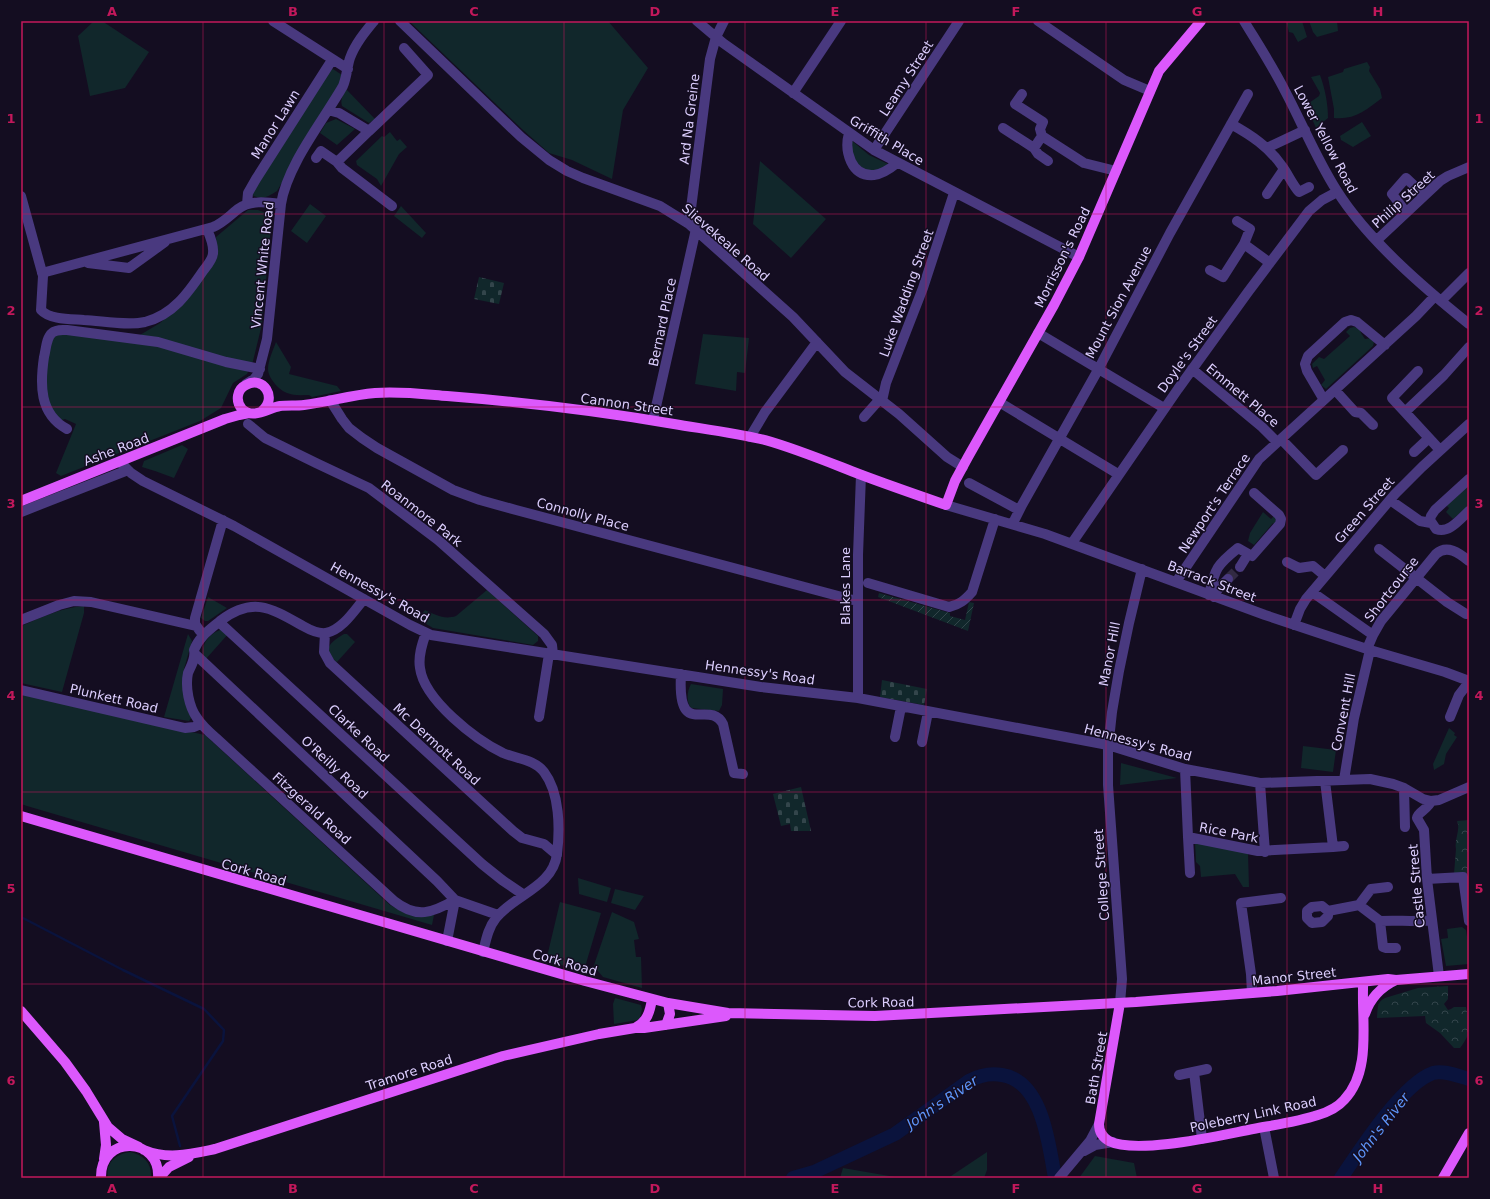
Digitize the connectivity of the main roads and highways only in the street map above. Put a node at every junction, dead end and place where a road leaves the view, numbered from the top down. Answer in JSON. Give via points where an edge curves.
{"nodes":[{"id":1,"x":1201,"y":21,"type":"edge"},
{"id":2,"x":265,"y":389,"type":"junction"},
{"id":3,"x":238,"y":397,"type":"junction"},
{"id":4,"x":292,"y":406,"type":"junction"},
{"id":5,"x":262,"y":411,"type":"junction"},
{"id":6,"x":249,"y":413,"type":"junction"},
{"id":7,"x":220,"y":421,"type":"junction"},
{"id":8,"x":21,"y":501,"type":"edge"},
{"id":9,"x":946,"y":505,"type":"joint"},
{"id":10,"x":21,"y":816,"type":"edge"},
{"id":11,"x":1469,"y":974,"type":"edge"},
{"id":12,"x":1396,"y":980,"type":"junction"},
{"id":13,"x":1360,"y":982,"type":"junction"},
{"id":14,"x":652,"y":999,"type":"junction"},
{"id":15,"x":668,"y":1003,"type":"junction"},
{"id":16,"x":1120,"y":1003,"type":"junction"},
{"id":17,"x":21,"y":1011,"type":"edge"},
{"id":18,"x":739,"y":1014,"type":"junction"},
{"id":19,"x":1363,"y":1020,"type":"junction"},
{"id":20,"x":666,"y":1025,"type":"junction"},
{"id":21,"x":635,"y":1028,"type":"junction"},
{"id":22,"x":104,"y":1120,"type":"junction"},
{"id":23,"x":1469,"y":1133,"type":"edge"},
{"id":24,"x":1113,"y":1142,"type":"joint"},
{"id":25,"x":141,"y":1149,"type":"junction"},
{"id":26,"x":194,"y":1154,"type":"junction"},
{"id":27,"x":102,"y":1165,"type":"junction"},
{"id":28,"x":94,"y":1178,"type":"edge"},
{"id":29,"x":101,"y":1178,"type":"edge"},
{"id":30,"x":158,"y":1178,"type":"edge"},
{"id":31,"x":1443,"y":1178,"type":"edge"}],
"edges":[{"from":1,"to":9,"type":"main road","name":"Morrisson's Road","via":[[1161,68],[1079,258],[963,466]]},
{"from":2,"to":3,"type":"main road","via":[[255,383],[246,384]]},
{"from":2,"to":4,"type":"main road","via":[[279,401]]},
{"from":2,"to":5,"type":"main road","via":[[269,397],[268,404]]},
{"from":3,"to":6,"type":"main road","via":[[242,408]]},
{"from":3,"to":7,"type":"main road","name":"Ashe Road","via":[[234,408]]},
{"from":4,"to":5,"type":"main road","name":"Cannon Street"},
{"from":4,"to":9,"type":"main road","name":"Cannon Street","via":[[376,393],[420,394],[522,403],[653,420],[750,437],[796,450]]},
{"from":5,"to":6,"type":"main road","via":[[256,414]]},
{"from":6,"to":7,"type":"main road","name":"Ashe Road"},
{"from":7,"to":8,"type":"main road","name":"Ashe Road"},
{"from":10,"to":14,"type":"main road","name":"Cork Road"},
{"from":11,"to":12,"type":"main road","name":"Manor Street"},
{"from":12,"to":13,"type":"main road","name":"Manor Street"},
{"from":12,"to":19,"type":"main road","via":[[1380,990],[1369,1005]]},
{"from":13,"to":16,"type":"main road","name":"Manor Street"},
{"from":13,"to":19,"type":"main road","name":"Poleberry Link Road","via":[[1363,987]]},
{"from":14,"to":15,"type":"main road","name":"Cork Road"},
{"from":14,"to":21,"type":"main road","via":[[648,1017]]},
{"from":15,"to":18,"type":"main road","name":"Cork Road"},
{"from":15,"to":20,"type":"main road","via":[[670,1014]]},
{"from":16,"to":18,"type":"main road","name":"Cork Road","via":[[875,1016]]},
{"from":16,"to":24,"type":"main road","name":"Bath Street","via":[[1099,1124],[1103,1137]]},
{"from":17,"to":22,"type":"main road","via":[[81,1083]]},
{"from":18,"to":20,"type":"main road","name":"Tramore Road"},
{"from":19,"to":24,"type":"main road","name":"Poleberry Link Road","via":[[1360,1070],[1352,1090],[1337,1107],[1317,1116],[1202,1139],[1149,1145]]},
{"from":20,"to":21,"type":"main road","name":"Tramore Road"},
{"from":21,"to":26,"type":"main road","name":"Tramore Road","via":[[583,1037],[496,1058]]},
{"from":22,"to":25,"type":"main road","via":[[117,1136]]},
{"from":22,"to":27,"type":"main road","via":[[106,1145]]},
{"from":23,"to":31,"type":"main road"},
{"from":25,"to":26,"type":"main road","name":"Tramore Road","via":[[173,1156]]},
{"from":25,"to":27,"type":"main road","via":[[127,1146],[116,1149]]},
{"from":25,"to":30,"type":"main road","via":[[155,1163]]},
{"from":26,"to":30,"type":"main road","name":"Tramore Road","via":[[169,1167]]},
{"from":27,"to":28,"type":"main road"},
{"from":27,"to":29,"type":"main road"}]}
